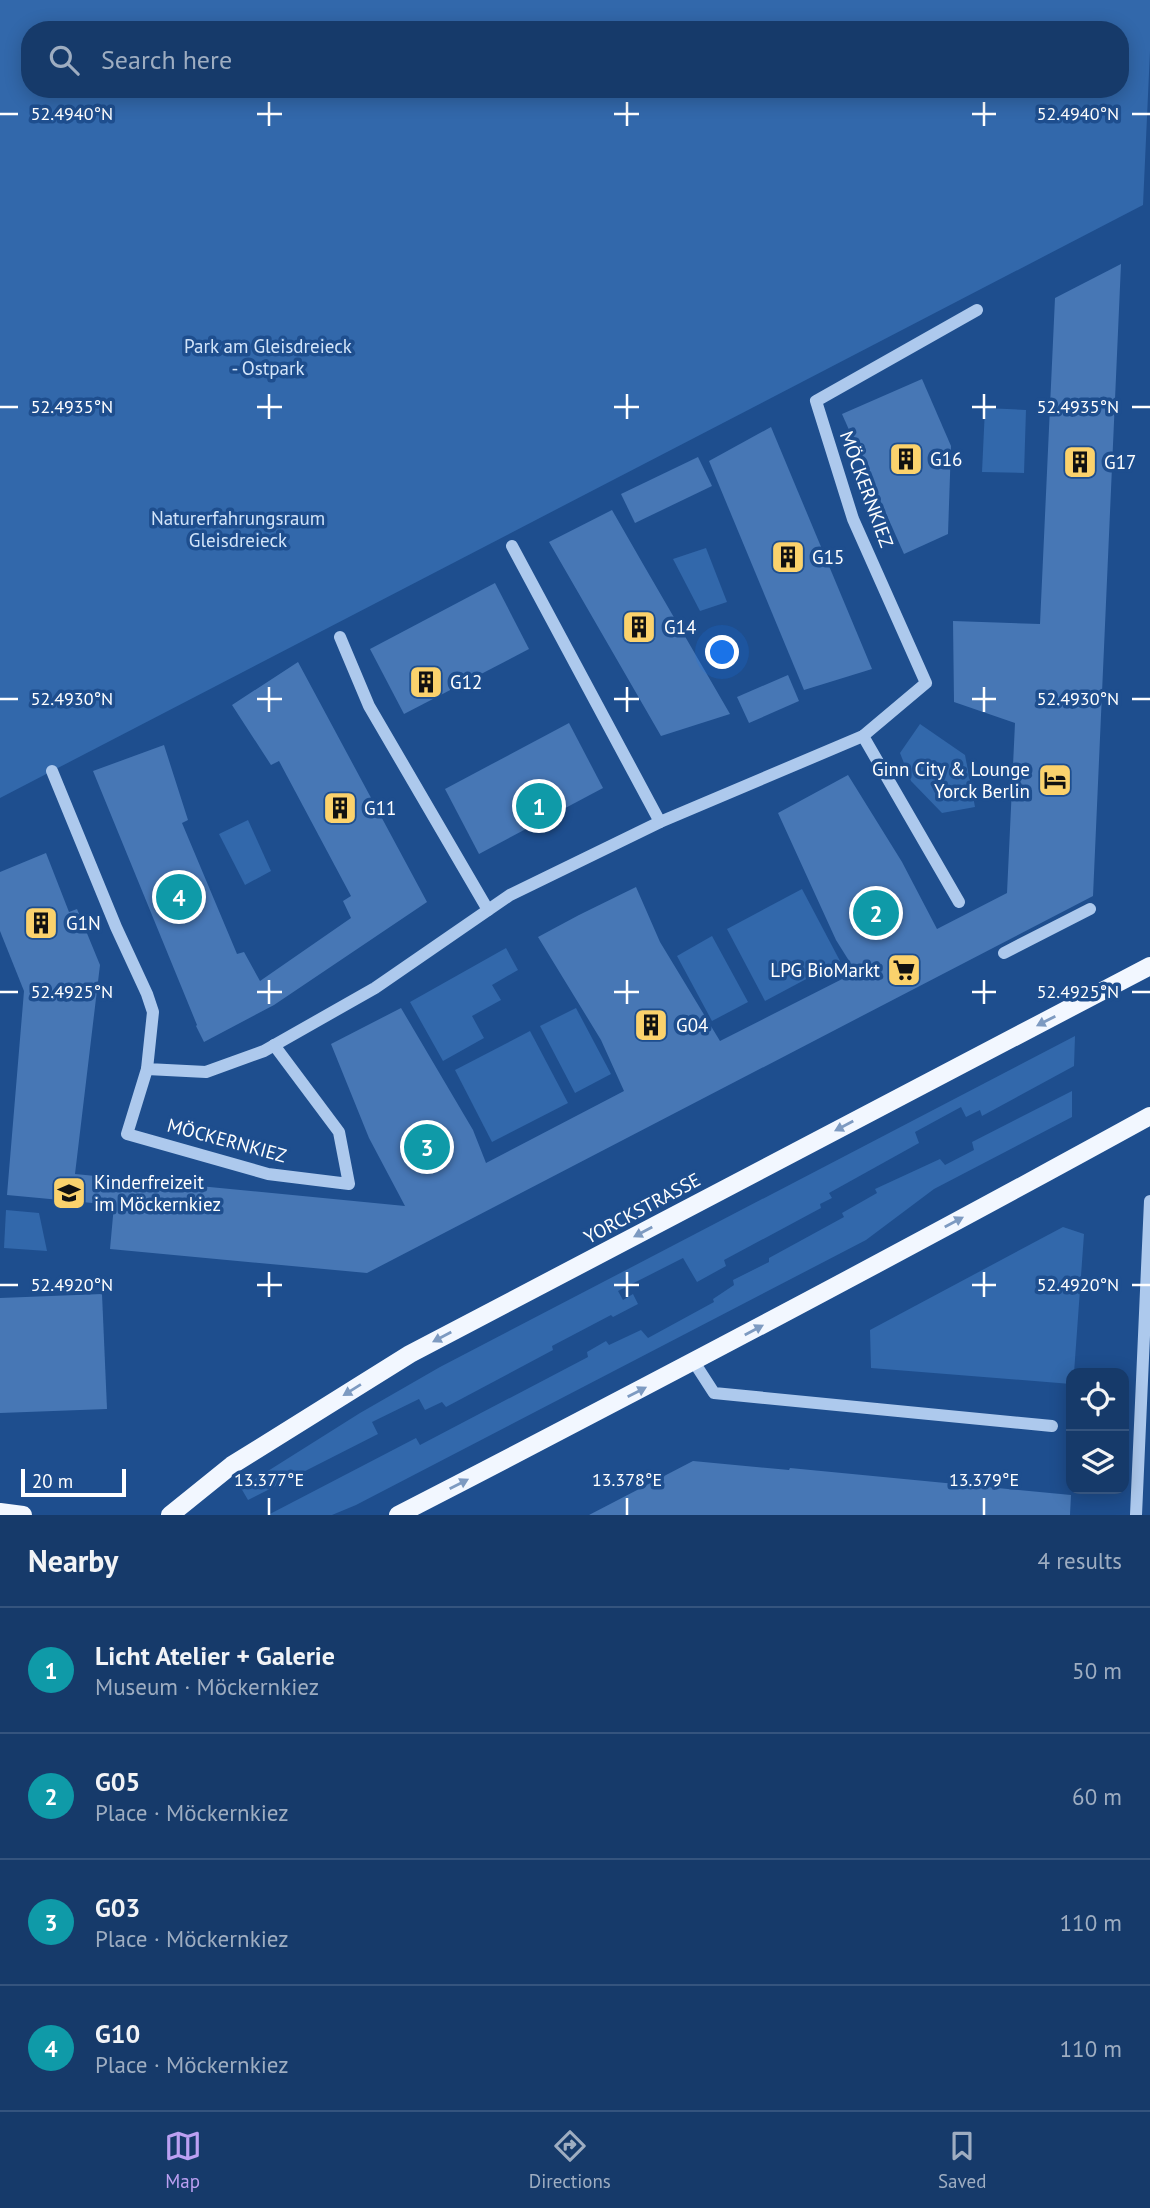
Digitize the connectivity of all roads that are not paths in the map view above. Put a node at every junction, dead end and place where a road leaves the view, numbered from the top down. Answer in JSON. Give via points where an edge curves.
{"nodes":[{"id":1,"x":977,"y":310,"type":"dead end"},
{"id":2,"x":512,"y":546,"type":"dead end"},
{"id":3,"x":340,"y":637,"type":"dead end"},
{"id":4,"x":863,"y":736,"type":"junction"},
{"id":5,"x":52,"y":771,"type":"dead end"},
{"id":6,"x":660,"y":822,"type":"junction"},
{"id":7,"x":958,"y":902,"type":"dead end"},
{"id":8,"x":1090,"y":909,"type":"dead end"},
{"id":9,"x":488,"y":910,"type":"junction"},
{"id":10,"x":1004,"y":953,"type":"dead end"},
{"id":11,"x":1150,"y":966,"type":"edge"},
{"id":12,"x":274,"y":1045,"type":"junction"},
{"id":13,"x":147,"y":1069,"type":"junction"},
{"id":14,"x":1150,"y":1116,"type":"edge"},
{"id":15,"x":1150,"y":1201,"type":"edge"},
{"id":16,"x":694,"y":1362,"type":"junction"},
{"id":17,"x":1052,"y":1426,"type":"dead end"},
{"id":18,"x":1145,"y":1434,"type":"edge"},
{"id":19,"x":0,"y":1512,"type":"edge"},
{"id":20,"x":23,"y":1515,"type":"edge"},
{"id":21,"x":170,"y":1515,"type":"edge"},
{"id":22,"x":398,"y":1515,"type":"edge"},
{"id":23,"x":1136,"y":1515,"type":"edge"}],
"edges":[{"from":1,"to":4,"type":"street","name":"MÖCKERNKIEZ","via":[[816,401],[853,519],[926,683]]},
{"from":2,"to":6,"type":"street"},
{"from":3,"to":9,"type":"street","via":[[369,706]]},
{"from":4,"to":6,"type":"street","name":"MÖCKERNKIEZ"},
{"from":4,"to":7,"type":"street"},
{"from":5,"to":13,"type":"street","name":"MÖCKERNKIEZ","via":[[153,1012]]},
{"from":6,"to":9,"type":"street","name":"MÖCKERNKIEZ"},
{"from":8,"to":10,"type":"street"},
{"from":9,"to":12,"type":"street","name":"MÖCKERNKIEZ","via":[[374,988]]},
{"from":11,"to":21,"type":"main road","name":"YORCKSTRASSE","one_way":true,"via":[[410,1354],[232,1465]]},
{"from":12,"to":13,"type":"street","name":"MÖCKERNKIEZ","via":[[206,1072]]},
{"from":12,"to":13,"type":"street","name":"MÖCKERNKIEZ","via":[[339,1132],[349,1184],[268,1174],[127,1133]]},
{"from":16,"to":14,"type":"main road","one_way":true},
{"from":15,"to":18,"type":"street"},
{"from":16,"to":17,"type":"street","via":[[714,1393]]},
{"from":22,"to":16,"type":"main road","one_way":true},
{"from":18,"to":23,"type":"street"},
{"from":19,"to":20,"type":"main road"}]}
